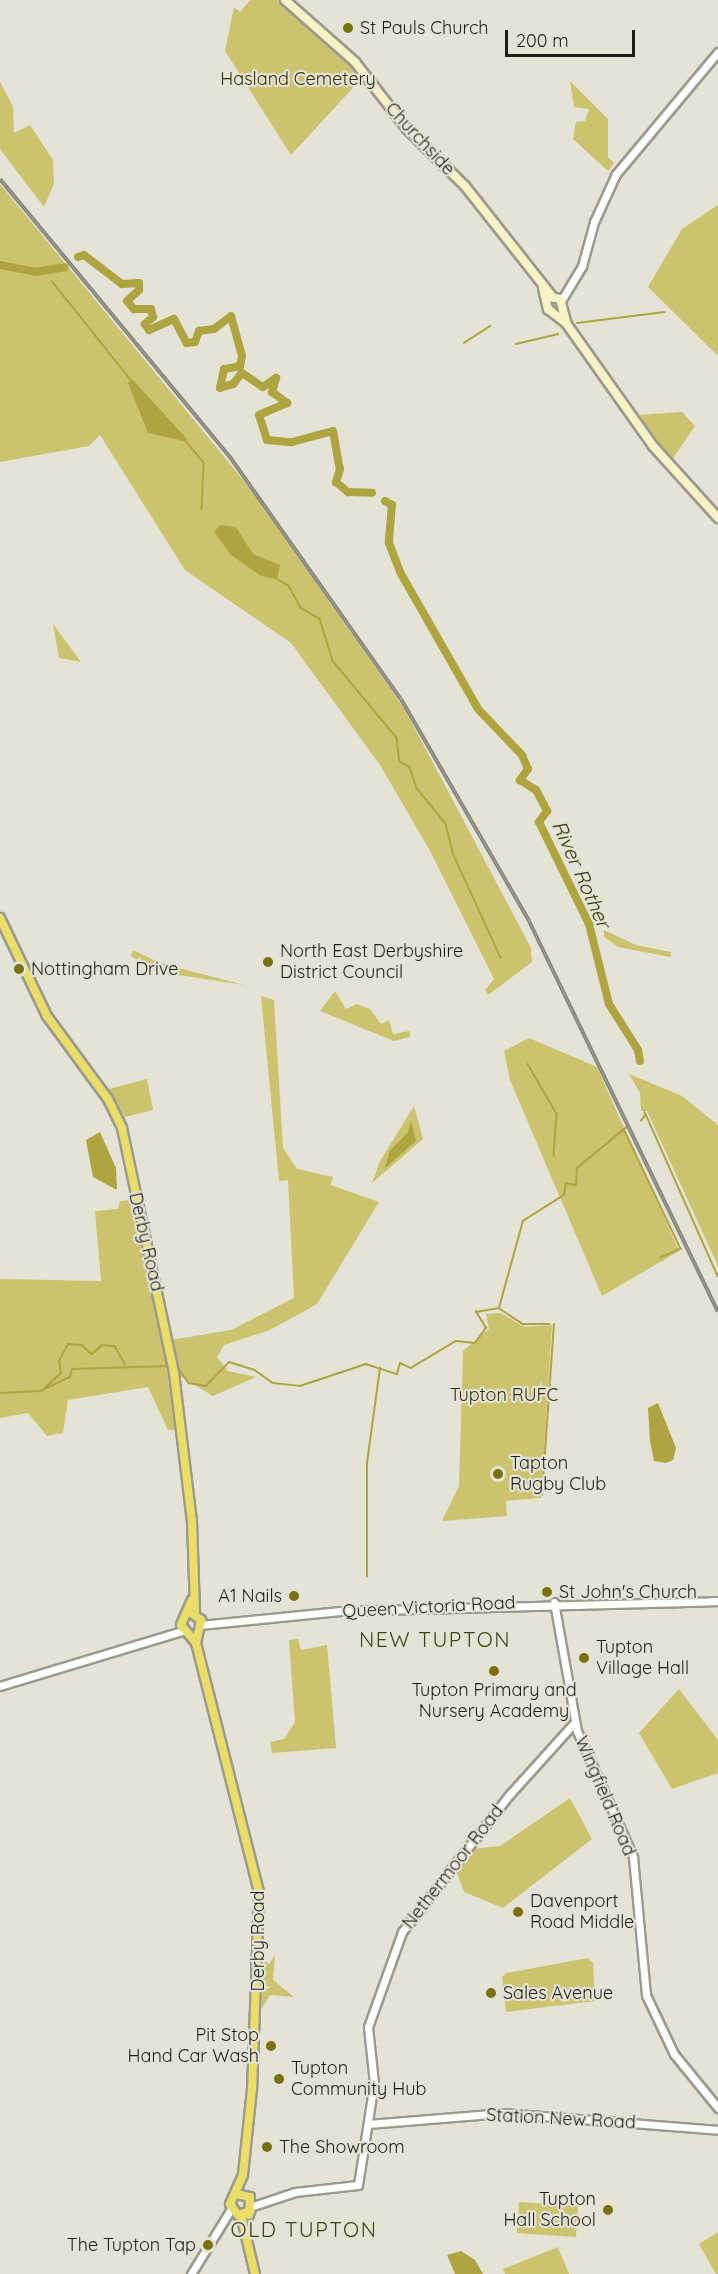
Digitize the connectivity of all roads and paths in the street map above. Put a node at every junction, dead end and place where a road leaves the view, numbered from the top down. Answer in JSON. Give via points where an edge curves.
{"nodes":[{"id":1,"x":285,"y":0,"type":"edge"},
{"id":2,"x":718,"y":52,"type":"edge"},
{"id":3,"x":555,"y":302,"type":"junction"},
{"id":4,"x":718,"y":518,"type":"edge"},
{"id":5,"x":0,"y":918,"type":"edge"},
{"id":6,"x":718,"y":1601,"type":"edge"},
{"id":7,"x":554,"y":1602,"type":"junction"},
{"id":8,"x":196,"y":1619,"type":"junction"},
{"id":9,"x":185,"y":1628,"type":"junction"},
{"id":10,"x":196,"y":1643,"type":"junction"},
{"id":11,"x":0,"y":1686,"type":"edge"},
{"id":12,"x":575,"y":1718,"type":"junction"},
{"id":13,"x":718,"y":2108,"type":"edge"},
{"id":14,"x":368,"y":2124,"type":"junction"},
{"id":15,"x":718,"y":2130,"type":"edge"},
{"id":16,"x":243,"y":2175,"type":"junction"},
{"id":17,"x":236,"y":2194,"type":"junction"},
{"id":18,"x":250,"y":2202,"type":"junction"},
{"id":19,"x":234,"y":2214,"type":"junction"},
{"id":20,"x":246,"y":2226,"type":"junction"},
{"id":21,"x":191,"y":2274,"type":"edge"},
{"id":22,"x":255,"y":2274,"type":"edge"}],
"edges":[{"from":1,"to":3,"type":"main road","name":"Churchside","via":[[355,62],[407,129],[518,249]]},
{"from":2,"to":3,"type":"street","via":[[616,174],[582,266]]},
{"from":3,"to":4,"type":"main road","via":[[653,446]]},
{"from":5,"to":8,"type":"highway","name":"Derby Road","via":[[47,1016],[108,1099],[122,1128],[174,1372],[192,1521],[192,1600]]},
{"from":6,"to":7,"type":"street","name":"Queen Victoria Road"},
{"from":7,"to":8,"type":"street","name":"Queen Victoria Road"},
{"from":7,"to":12,"type":"street","name":"Wingfield Road"},
{"from":8,"to":9,"type":"highway"},
{"from":8,"to":9,"type":"highway"},
{"from":8,"to":10,"type":"highway"},
{"from":9,"to":10,"type":"highway"},
{"from":9,"to":11,"type":"street","via":[[46,1676]]},
{"from":10,"to":16,"type":"highway","name":"Derby Road","via":[[259,1892],[261,1951]]},
{"from":12,"to":13,"type":"street","name":"Wingfield Road","via":[[633,1857],[641,1971],[650,2004],[685,2070]]},
{"from":12,"to":14,"type":"street","name":"Nethermoor Road","via":[[402,1932],[368,2028],[374,2083]]},
{"from":14,"to":15,"type":"street","name":"Station New Road","via":[[504,2113]]},
{"from":14,"to":18,"type":"street","name":"Nethermoor Road","via":[[358,2185],[352,2190]]},
{"from":16,"to":17,"type":"highway","name":"Derby Road"},
{"from":16,"to":18,"type":"highway","name":"Derby Road"},
{"from":17,"to":18,"type":"highway"},
{"from":17,"to":19,"type":"highway","name":"Derby Road"},
{"from":18,"to":19,"type":"highway"},
{"from":18,"to":20,"type":"highway","name":"Derby Road"},
{"from":19,"to":20,"type":"highway","name":"Derby Road"},
{"from":19,"to":21,"type":"street"},
{"from":20,"to":22,"type":"highway","name":"Derby Road"}]}
